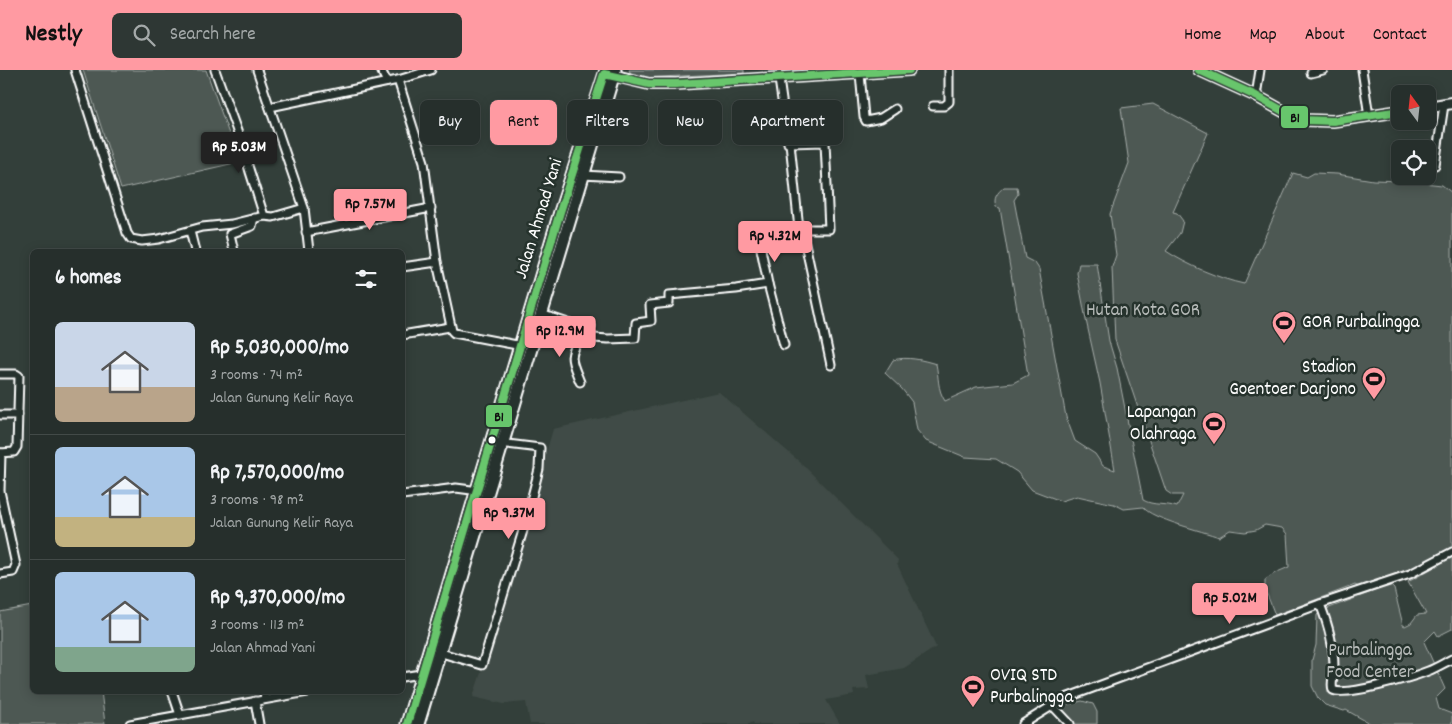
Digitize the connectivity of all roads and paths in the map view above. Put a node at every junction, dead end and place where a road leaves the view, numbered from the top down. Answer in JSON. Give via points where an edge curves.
{"nodes":[{"id":1,"x":75,"y":70,"type":"edge"},
{"id":2,"x":215,"y":70,"type":"edge"},
{"id":3,"x":257,"y":70,"type":"edge"},
{"id":4,"x":381,"y":70,"type":"edge"},
{"id":5,"x":431,"y":70,"type":"edge"},
{"id":6,"x":909,"y":70,"type":"edge"},
{"id":7,"x":949,"y":70,"type":"edge"},
{"id":8,"x":1199,"y":70,"type":"edge"},
{"id":9,"x":1260,"y":70,"type":"edge"},
{"id":10,"x":1323,"y":70,"type":"edge"},
{"id":11,"x":1362,"y":70,"type":"edge"},
{"id":12,"x":610,"y":72,"type":"edge"},
{"id":13,"x":1311,"y":73,"type":"dead end"},
{"id":14,"x":860,"y":74,"type":"junction"},
{"id":15,"x":779,"y":79,"type":"junction"},
{"id":16,"x":398,"y":80,"type":"junction"},
{"id":17,"x":387,"y":82,"type":"junction"},
{"id":18,"x":1256,"y":96,"type":"junction"},
{"id":19,"x":782,"y":100,"type":"edge"},
{"id":20,"x":1448,"y":104,"type":"edge"},
{"id":21,"x":933,"y":106,"type":"dead end"},
{"id":22,"x":270,"y":107,"type":"junction"},
{"id":23,"x":895,"y":109,"type":"dead end"},
{"id":24,"x":1391,"y":112,"type":"edge"},
{"id":25,"x":1369,"y":116,"type":"junction"},
{"id":26,"x":790,"y":145,"type":"edge"},
{"id":27,"x":825,"y":145,"type":"edge"},
{"id":28,"x":1436,"y":160,"type":"edge"},
{"id":29,"x":583,"y":176,"type":"junction"},
{"id":30,"x":619,"y":177,"type":"dead end"},
{"id":31,"x":430,"y":208,"type":"junction"},
{"id":32,"x":304,"y":210,"type":"junction"},
{"id":33,"x":264,"y":216,"type":"junction"},
{"id":34,"x":253,"y":221,"type":"junction"},
{"id":35,"x":801,"y":229,"type":"junction"},
{"id":36,"x":306,"y":232,"type":"junction"},
{"id":37,"x":191,"y":234,"type":"junction"},
{"id":38,"x":195,"y":249,"type":"edge"},
{"id":39,"x":234,"y":249,"type":"edge"},
{"id":40,"x":309,"y":249,"type":"edge"},
{"id":41,"x":437,"y":262,"type":"junction"},
{"id":42,"x":405,"y":267,"type":"edge"},
{"id":43,"x":768,"y":284,"type":"junction"},
{"id":44,"x":541,"y":314,"type":"junction"},
{"id":45,"x":591,"y":326,"type":"dead end"},
{"id":46,"x":450,"y":327,"type":"junction"},
{"id":47,"x":580,"y":327,"type":"junction"},
{"id":48,"x":405,"y":334,"type":"edge"},
{"id":49,"x":580,"y":337,"type":"junction"},
{"id":50,"x":784,"y":345,"type":"dead end"},
{"id":51,"x":526,"y":347,"type":"junction"},
{"id":52,"x":831,"y":365,"type":"dead end"},
{"id":53,"x":0,"y":374,"type":"edge"},
{"id":54,"x":580,"y":382,"type":"dead end"},
{"id":55,"x":0,"y":415,"type":"edge"},
{"id":56,"x":18,"y":415,"type":"junction"},
{"id":57,"x":498,"y":439,"type":"junction"},
{"id":58,"x":1,"y":453,"type":"edge"},
{"id":59,"x":482,"y":492,"type":"junction"},
{"id":60,"x":405,"y":495,"type":"edge"},
{"id":61,"x":1452,"y":552,"type":"edge"},
{"id":62,"x":0,"y":574,"type":"edge"},
{"id":63,"x":1320,"y":604,"type":"junction"},
{"id":64,"x":434,"y":651,"type":"junction"},
{"id":65,"x":1452,"y":658,"type":"edge"},
{"id":66,"x":422,"y":674,"type":"junction"},
{"id":67,"x":405,"y":677,"type":"edge"},
{"id":68,"x":173,"y":694,"type":"edge"},
{"id":69,"x":265,"y":694,"type":"edge"},
{"id":70,"x":295,"y":694,"type":"edge"},
{"id":71,"x":266,"y":699,"type":"junction"},
{"id":72,"x":255,"y":701,"type":"junction"},
{"id":73,"x":1052,"y":705,"type":"junction"},
{"id":74,"x":180,"y":716,"type":"junction"},
{"id":75,"x":147,"y":723,"type":"edge"},
{"id":76,"x":130,"y":724,"type":"edge"},
{"id":77,"x":259,"y":724,"type":"edge"},
{"id":78,"x":407,"y":724,"type":"edge"},
{"id":79,"x":418,"y":724,"type":"edge"},
{"id":80,"x":1023,"y":724,"type":"edge"},
{"id":81,"x":1070,"y":724,"type":"edge"}],
"edges":[{"from":1,"to":37,"type":"street","via":[[129,237],[147,241]]},
{"from":2,"to":33,"type":"street"},
{"from":3,"to":22,"type":"street"},
{"from":4,"to":17,"type":"street"},
{"from":5,"to":16,"type":"street"},
{"from":6,"to":14,"type":"street"},
{"from":7,"to":21,"type":"street","via":[[949,102],[944,106]]},
{"from":8,"to":18,"type":"street"},
{"from":9,"to":18,"type":"street"},
{"from":10,"to":13,"type":"street"},
{"from":11,"to":25,"type":"street"},
{"from":12,"to":15,"type":"street","via":[[631,81],[656,84]]},
{"from":12,"to":29,"type":"main road","name":"Jalan Ahmad Yani"},
{"from":12,"to":51,"type":"main road","name":"Jalan Ahmad Yani","via":[[560,212]]},
{"from":14,"to":15,"type":"street"},
{"from":14,"to":23,"type":"street","via":[[866,121],[881,118]]},
{"from":15,"to":19,"type":"street"},
{"from":16,"to":17,"type":"street"},
{"from":16,"to":31,"type":"street","via":[[424,162]]},
{"from":17,"to":22,"type":"street"},
{"from":18,"to":25,"type":"street","via":[[1304,120],[1333,121]]},
{"from":20,"to":28,"type":"street"},
{"from":22,"to":32,"type":"street"},
{"from":24,"to":25,"type":"street"},
{"from":26,"to":35,"type":"street"},
{"from":27,"to":35,"type":"street","via":[[830,228]]},
{"from":29,"to":30,"type":"street"},
{"from":29,"to":44,"type":"main road","name":"Jalan Ahmad Yani"},
{"from":31,"to":36,"type":"street"},
{"from":31,"to":41,"type":"street"},
{"from":32,"to":33,"type":"street"},
{"from":32,"to":36,"type":"street"},
{"from":33,"to":34,"type":"street"},
{"from":34,"to":37,"type":"street","via":[[213,225]]},
{"from":34,"to":39,"type":"street","via":[[250,227],[230,234]]},
{"from":35,"to":43,"type":"street","via":[[758,235]]},
{"from":35,"to":52,"type":"street"},
{"from":36,"to":40,"type":"street"},
{"from":37,"to":38,"type":"street"},
{"from":41,"to":42,"type":"street"},
{"from":41,"to":46,"type":"street"},
{"from":43,"to":49,"type":"street","via":[[669,295],[669,303],[650,305],[651,321],[636,323],[635,338]]},
{"from":43,"to":50,"type":"street"},
{"from":44,"to":47,"type":"street"},
{"from":44,"to":51,"type":"main road","name":"Jalan Ahmad Yani"},
{"from":45,"to":47,"type":"street"},
{"from":46,"to":48,"type":"street"},
{"from":46,"to":51,"type":"street","via":[[454,333]]},
{"from":47,"to":49,"type":"street"},
{"from":49,"to":54,"type":"street","via":[[571,359]]},
{"from":51,"to":57,"type":"main road","name":"Jalan Ahmad Yani"},
{"from":53,"to":56,"type":"street","via":[[19,376]]},
{"from":55,"to":56,"type":"street"},
{"from":56,"to":58,"type":"street","via":[[16,450]]},
{"from":57,"to":59,"type":"main road","name":"Jalan Ahmad Yani"},
{"from":57,"to":64,"type":"street","via":[[540,448],[539,469],[516,555],[482,665]]},
{"from":58,"to":62,"type":"street","via":[[0,491],[16,565],[13,572]]},
{"from":59,"to":60,"type":"street","via":[[456,488]]},
{"from":59,"to":64,"type":"main road","name":"Jalan Ahmad Yani"},
{"from":61,"to":63,"type":"street","via":[[1410,574]]},
{"from":63,"to":65,"type":"street","via":[[1331,638],[1334,664],[1331,684],[1335,692],[1352,691],[1426,672]]},
{"from":63,"to":73,"type":"street"},
{"from":64,"to":66,"type":"main road","name":"Jalan Ahmad Yani"},
{"from":64,"to":79,"type":"main road","name":"Jalan Ahmad Yani"},
{"from":66,"to":67,"type":"street"},
{"from":66,"to":78,"type":"main road","name":"Jalan Ahmad Yani"},
{"from":68,"to":74,"type":"street"},
{"from":69,"to":71,"type":"street"},
{"from":70,"to":71,"type":"street"},
{"from":71,"to":72,"type":"street"},
{"from":72,"to":74,"type":"street"},
{"from":72,"to":77,"type":"street"},
{"from":73,"to":80,"type":"street"},
{"from":73,"to":81,"type":"street"},
{"from":74,"to":75,"type":"street"},
{"from":75,"to":76,"type":"street"}]}
